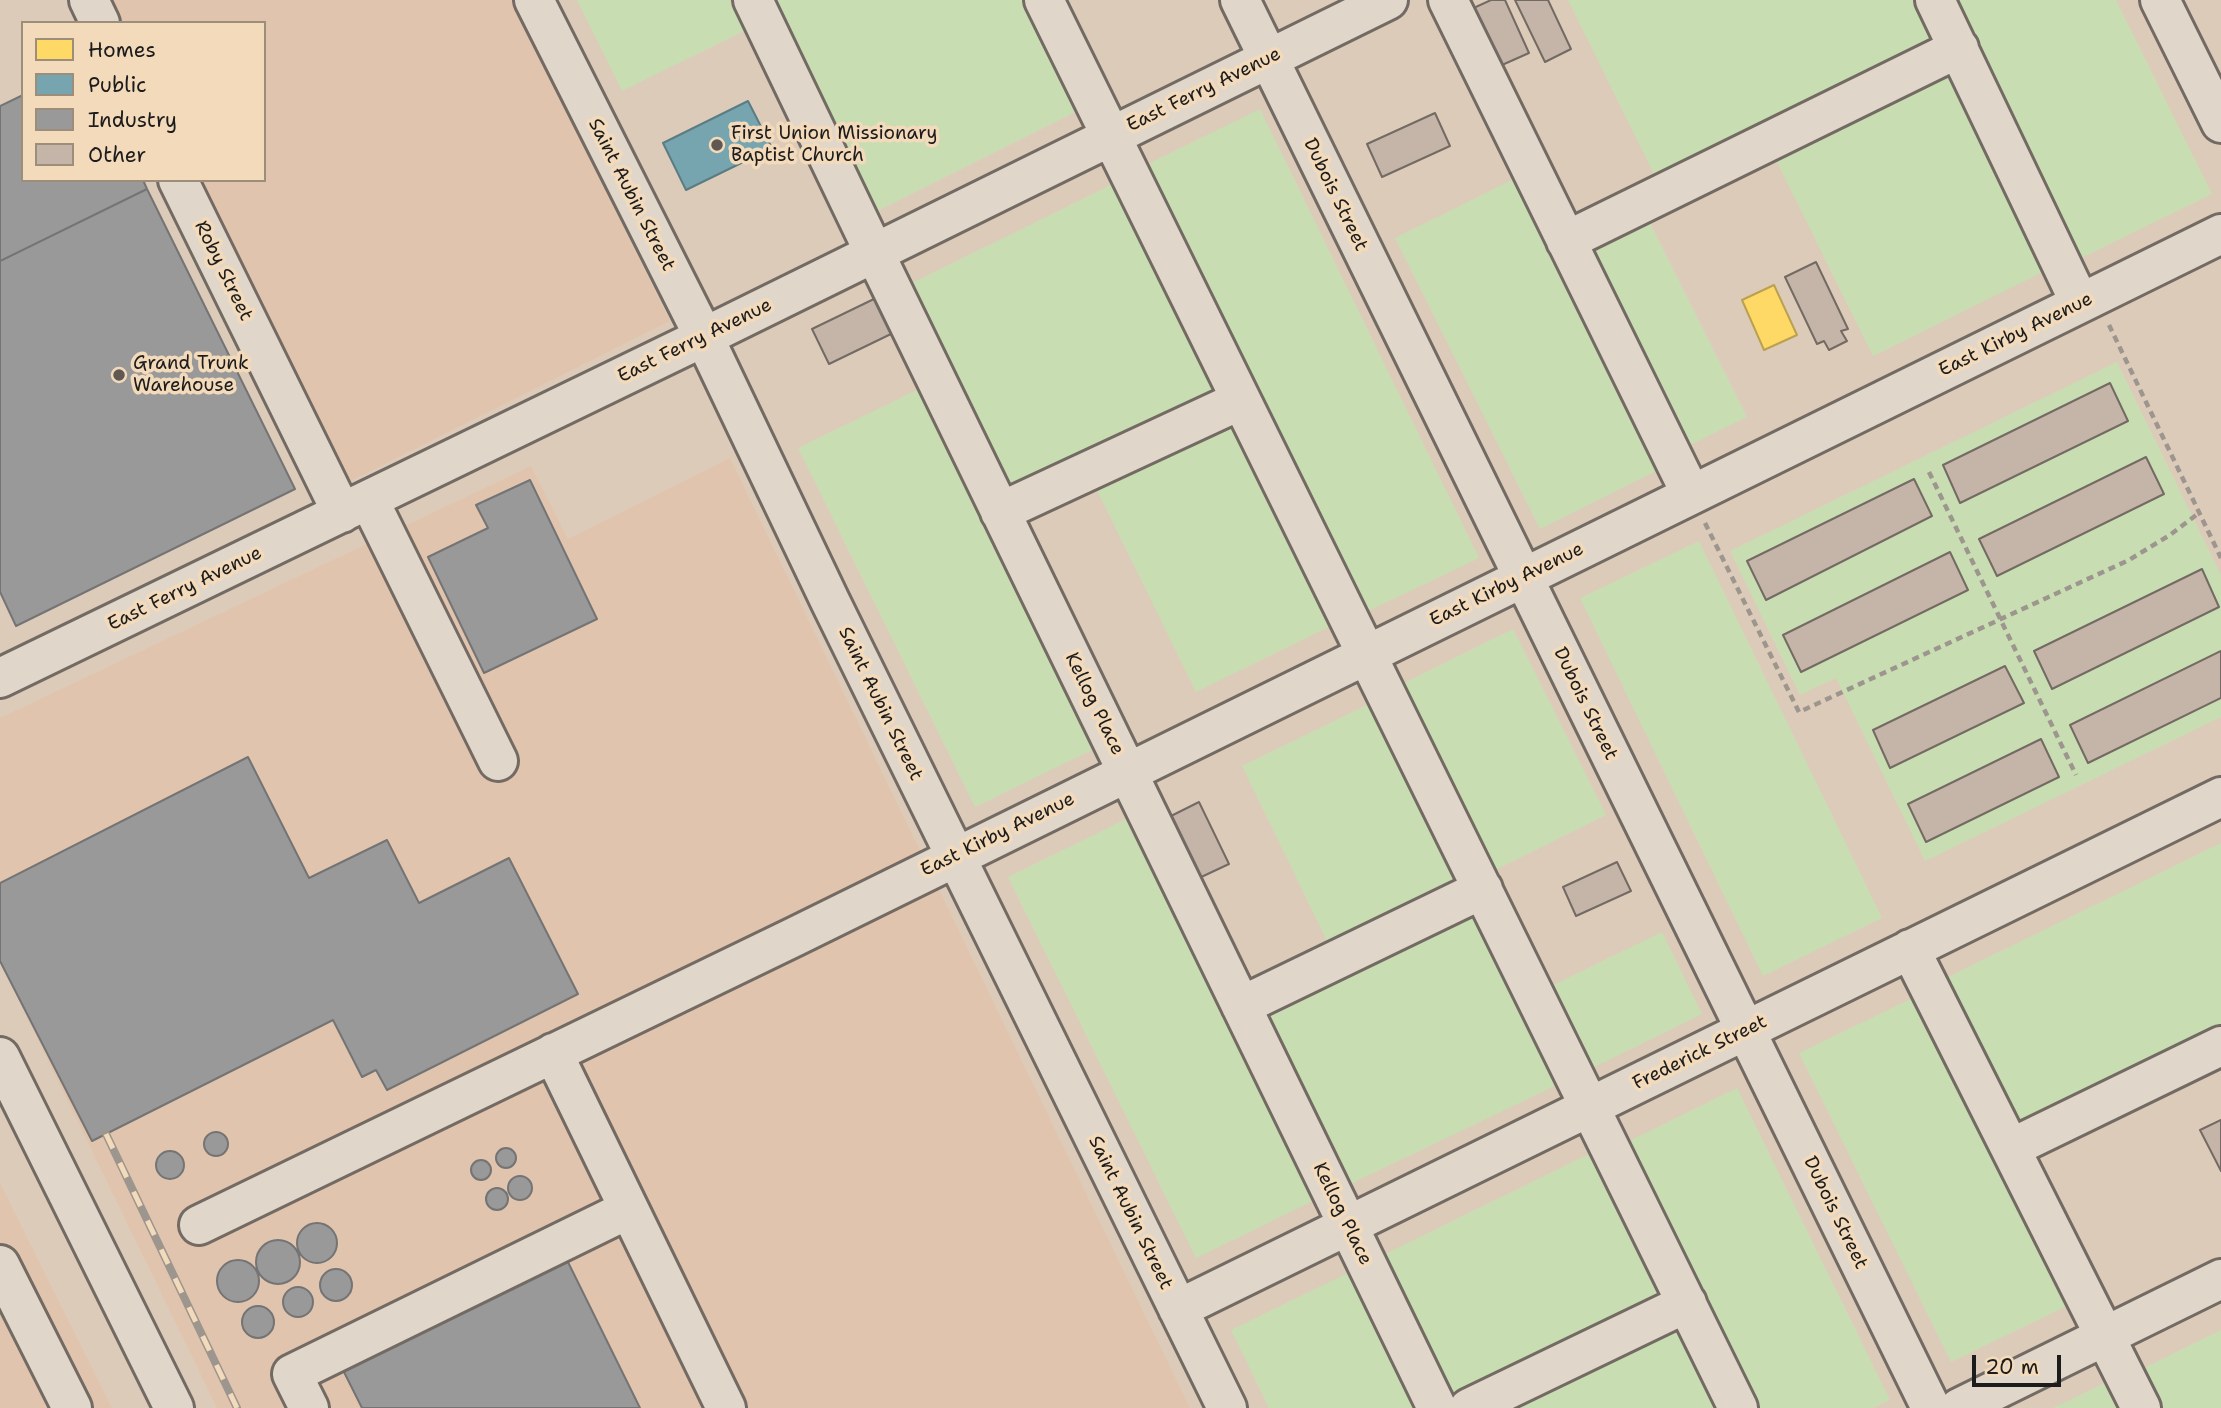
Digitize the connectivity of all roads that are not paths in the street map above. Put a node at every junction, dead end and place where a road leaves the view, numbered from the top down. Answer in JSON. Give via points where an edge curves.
{"nodes":[{"id":1,"x":89,"y":0,"type":"edge"},
{"id":2,"x":534,"y":0,"type":"edge"},
{"id":3,"x":753,"y":0,"type":"edge"},
{"id":4,"x":1044,"y":0,"type":"edge"},
{"id":5,"x":1240,"y":0,"type":"edge"},
{"id":6,"x":1388,"y":0,"type":"edge"},
{"id":7,"x":1448,"y":0,"type":"edge"},
{"id":8,"x":1935,"y":0,"type":"edge"},
{"id":9,"x":2161,"y":0,"type":"edge"},
{"id":10,"x":99,"y":21,"type":"edge"},
{"id":11,"x":1959,"y":48,"type":"junction"},
{"id":12,"x":1269,"y":59,"type":"junction"},
{"id":13,"x":2221,"y":123,"type":"edge"},
{"id":14,"x":1111,"y":136,"type":"junction"},
{"id":15,"x":179,"y":182,"type":"edge"},
{"id":16,"x":2221,"y":234,"type":"edge"},
{"id":17,"x":1566,"y":241,"type":"junction"},
{"id":18,"x":874,"y":252,"type":"junction"},
{"id":19,"x":2087,"y":299,"type":"junction"},
{"id":20,"x":704,"y":337,"type":"junction"},
{"id":21,"x":1241,"y":400,"type":"junction"},
{"id":22,"x":1691,"y":494,"type":"junction"},
{"id":23,"x":356,"y":507,"type":"junction"},
{"id":24,"x":1000,"y":512,"type":"junction"},
{"id":25,"x":1523,"y":577,"type":"junction"},
{"id":26,"x":1367,"y":654,"type":"junction"},
{"id":27,"x":0,"y":678,"type":"edge"},
{"id":28,"x":498,"y":761,"type":"dead end"},
{"id":29,"x":1127,"y":772,"type":"junction"},
{"id":30,"x":2221,"y":797,"type":"edge"},
{"id":31,"x":955,"y":857,"type":"junction"},
{"id":32,"x":1483,"y":889,"type":"junction"},
{"id":33,"x":1910,"y":950,"type":"junction"},
{"id":34,"x":1241,"y":1006,"type":"junction"},
{"id":35,"x":1746,"y":1030,"type":"junction"},
{"id":36,"x":2221,"y":1046,"type":"edge"},
{"id":37,"x":553,"y":1053,"type":"junction"},
{"id":38,"x":0,"y":1057,"type":"edge"},
{"id":39,"x":1590,"y":1107,"type":"junction"},
{"id":40,"x":2011,"y":1148,"type":"junction"},
{"id":41,"x":629,"y":1209,"type":"junction"},
{"id":42,"x":199,"y":1225,"type":"dead end"},
{"id":43,"x":1348,"y":1226,"type":"junction"},
{"id":44,"x":0,"y":1265,"type":"edge"},
{"id":45,"x":2221,"y":1279,"type":"edge"},
{"id":46,"x":1687,"y":1303,"type":"junction"},
{"id":47,"x":1178,"y":1309,"type":"junction"},
{"id":48,"x":2106,"y":1335,"type":"junction"},
{"id":49,"x":72,"y":1408,"type":"edge"},
{"id":50,"x":174,"y":1408,"type":"edge"},
{"id":51,"x":309,"y":1408,"type":"edge"},
{"id":52,"x":726,"y":1408,"type":"edge"},
{"id":53,"x":1227,"y":1408,"type":"edge"},
{"id":54,"x":1437,"y":1408,"type":"edge"},
{"id":55,"x":1469,"y":1408,"type":"edge"},
{"id":56,"x":1738,"y":1408,"type":"edge"},
{"id":57,"x":1931,"y":1408,"type":"edge"},
{"id":58,"x":1959,"y":1408,"type":"edge"},
{"id":59,"x":2141,"y":1408,"type":"edge"}],
"edges":[{"from":1,"to":10,"type":"street"},
{"from":2,"to":20,"type":"street","name":"Saint Aubin Street"},
{"from":3,"to":18,"type":"street","name":"Kellog Place"},
{"from":4,"to":14,"type":"street"},
{"from":5,"to":12,"type":"street","name":"Dubois Street"},
{"from":6,"to":12,"type":"street","name":"East Ferry Avenue"},
{"from":7,"to":17,"type":"street"},
{"from":8,"to":11,"type":"street"},
{"from":9,"to":13,"type":"street"},
{"from":11,"to":17,"type":"street"},
{"from":11,"to":19,"type":"street"},
{"from":12,"to":14,"type":"street","name":"East Ferry Avenue"},
{"from":12,"to":25,"type":"street","name":"Dubois Street"},
{"from":14,"to":18,"type":"street","name":"East Ferry Avenue"},
{"from":14,"to":21,"type":"street"},
{"from":15,"to":23,"type":"street","name":"Roby Street"},
{"from":16,"to":19,"type":"street","name":"East Kirby Avenue"},
{"from":17,"to":22,"type":"street"},
{"from":18,"to":20,"type":"street","name":"East Ferry Avenue"},
{"from":18,"to":24,"type":"street","name":"Kellog Place"},
{"from":19,"to":22,"type":"street","name":"East Kirby Avenue"},
{"from":20,"to":23,"type":"street","name":"East Ferry Avenue"},
{"from":20,"to":31,"type":"street","name":"Saint Aubin Street"},
{"from":21,"to":24,"type":"street"},
{"from":21,"to":26,"type":"street"},
{"from":22,"to":25,"type":"street","name":"East Kirby Avenue"},
{"from":23,"to":27,"type":"street","name":"East Ferry Avenue"},
{"from":23,"to":28,"type":"street","name":"Roby Street"},
{"from":24,"to":29,"type":"street","name":"Kellog Place"},
{"from":25,"to":26,"type":"street","name":"East Kirby Avenue"},
{"from":25,"to":35,"type":"street","name":"Dubois Street"},
{"from":26,"to":29,"type":"street","name":"East Kirby Avenue"},
{"from":26,"to":32,"type":"street"},
{"from":29,"to":31,"type":"street","name":"East Kirby Avenue"},
{"from":29,"to":34,"type":"street","name":"Kellog Place"},
{"from":30,"to":33,"type":"street","name":"Frederick Street"},
{"from":31,"to":37,"type":"street","name":"East Kirby Avenue"},
{"from":31,"to":47,"type":"street","name":"Saint Aubin Street"},
{"from":32,"to":34,"type":"street"},
{"from":32,"to":39,"type":"street"},
{"from":33,"to":35,"type":"street","name":"Frederick Street"},
{"from":33,"to":40,"type":"street"},
{"from":34,"to":43,"type":"street","name":"Kellog Place"},
{"from":35,"to":39,"type":"street","name":"Frederick Street"},
{"from":35,"to":57,"type":"street","name":"Dubois Street"},
{"from":36,"to":40,"type":"street"},
{"from":37,"to":41,"type":"street"},
{"from":37,"to":42,"type":"street","name":"East Kirby Avenue"},
{"from":38,"to":50,"type":"street"},
{"from":39,"to":43,"type":"street","name":"Frederick Street"},
{"from":39,"to":46,"type":"street"},
{"from":40,"to":48,"type":"street"},
{"from":41,"to":51,"type":"street","via":[[292,1374]]},
{"from":41,"to":52,"type":"street"},
{"from":43,"to":47,"type":"street","name":"Frederick Street"},
{"from":43,"to":54,"type":"street","name":"Kellog Place"},
{"from":44,"to":49,"type":"street"},
{"from":45,"to":48,"type":"street"},
{"from":46,"to":55,"type":"street"},
{"from":46,"to":56,"type":"street"},
{"from":47,"to":53,"type":"street","name":"Saint Aubin Street"},
{"from":48,"to":58,"type":"street"},
{"from":48,"to":59,"type":"street"}]}
